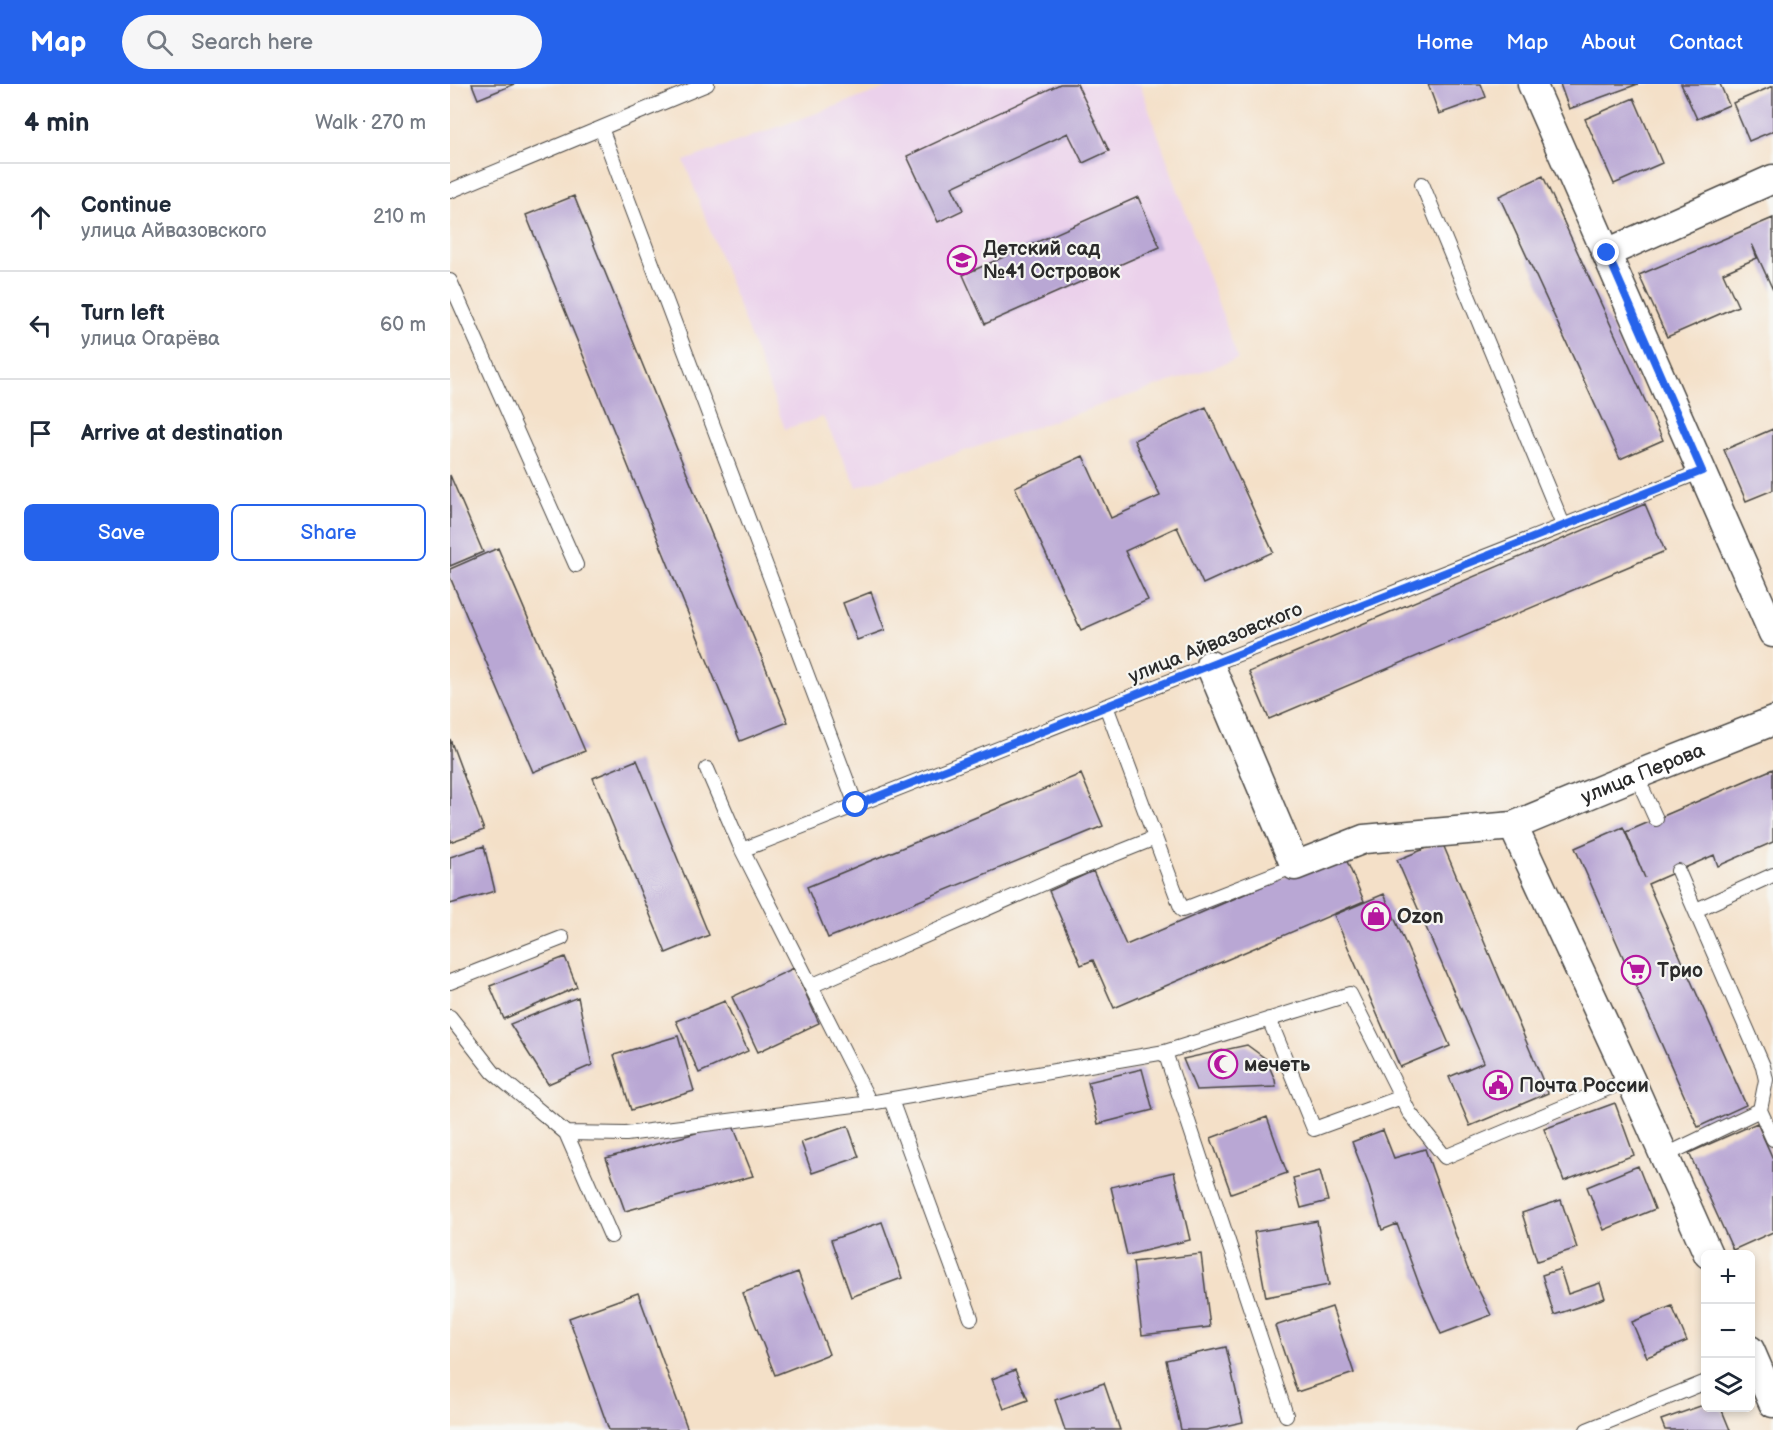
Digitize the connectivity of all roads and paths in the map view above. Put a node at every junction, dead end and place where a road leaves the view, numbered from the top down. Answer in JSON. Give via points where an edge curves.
{"nodes":[{"id":1,"x":707,"y":84,"type":"edge"},
{"id":2,"x":1532,"y":84,"type":"edge"},
{"id":3,"x":601,"y":128,"type":"junction"},
{"id":4,"x":1773,"y":179,"type":"edge"},
{"id":5,"x":1422,"y":184,"type":"dead end"},
{"id":6,"x":450,"y":191,"type":"edge"},
{"id":7,"x":1607,"y":253,"type":"junction"},
{"id":8,"x":450,"y":281,"type":"edge"},
{"id":9,"x":1702,"y":471,"type":"junction"},
{"id":10,"x":1563,"y":525,"type":"junction"},
{"id":11,"x":576,"y":565,"type":"dead end"},
{"id":12,"x":1773,"y":633,"type":"edge"},
{"id":13,"x":1210,"y":665,"type":"junction"},
{"id":14,"x":1106,"y":706,"type":"junction"},
{"id":15,"x":1773,"y":722,"type":"edge"},
{"id":16,"x":707,"y":769,"type":"dead end"},
{"id":17,"x":1636,"y":775,"type":"junction"},
{"id":18,"x":856,"y":805,"type":"junction"},
{"id":19,"x":1656,"y":819,"type":"dead end"},
{"id":20,"x":1513,"y":826,"type":"junction"},
{"id":21,"x":1155,"y":838,"type":"junction"},
{"id":22,"x":742,"y":850,"type":"junction"},
{"id":23,"x":1295,"y":866,"type":"junction"},
{"id":24,"x":1678,"y":871,"type":"dead end"},
{"id":25,"x":1773,"y":875,"type":"edge"},
{"id":26,"x":1696,"y":910,"type":"junction"},
{"id":27,"x":562,"y":938,"type":"dead end"},
{"id":28,"x":450,"y":982,"type":"edge"},
{"id":29,"x":811,"y":986,"type":"junction"},
{"id":30,"x":450,"y":1017,"type":"edge"},
{"id":31,"x":1269,"y":1019,"type":"junction"},
{"id":32,"x":1165,"y":1052,"type":"junction"},
{"id":33,"x":1630,"y":1079,"type":"junction"},
{"id":34,"x":1402,"y":1097,"type":"junction"},
{"id":35,"x":891,"y":1100,"type":"junction"},
{"id":36,"x":870,"y":1103,"type":"junction"},
{"id":37,"x":1760,"y":1110,"type":"junction"},
{"id":38,"x":566,"y":1133,"type":"junction"},
{"id":39,"x":1773,"y":1139,"type":"edge"},
{"id":40,"x":1664,"y":1156,"type":"junction"},
{"id":41,"x":611,"y":1236,"type":"dead end"},
{"id":42,"x":1706,"y":1250,"type":"edge"},
{"id":43,"x":971,"y":1318,"type":"dead end"},
{"id":44,"x":1755,"y":1364,"type":"edge"},
{"id":45,"x":1701,"y":1384,"type":"edge"},
{"id":46,"x":1773,"y":1403,"type":"edge"},
{"id":47,"x":1286,"y":1415,"type":"dead end"},
{"id":48,"x":1587,"y":1430,"type":"edge"}],
"edges":[{"from":1,"to":3,"type":"lane"},
{"from":2,"to":7,"type":"street"},
{"from":3,"to":6,"type":"lane"},
{"from":3,"to":18,"type":"lane"},
{"from":4,"to":7,"type":"street"},
{"from":5,"to":10,"type":"lane"},
{"from":7,"to":9,"type":"street"},
{"from":8,"to":11,"type":"lane"},
{"from":9,"to":10,"type":"lane","name":"улица Айвазовского"},
{"from":9,"to":12,"type":"street"},
{"from":10,"to":13,"type":"lane","name":"улица Айвазовского"},
{"from":13,"to":14,"type":"lane","name":"улица Айвазовского"},
{"from":13,"to":23,"type":"street"},
{"from":14,"to":18,"type":"lane","name":"улица Айвазовского"},
{"from":14,"to":21,"type":"lane"},
{"from":15,"to":17,"type":"street","name":"улица Перова"},
{"from":16,"to":22,"type":"lane"},
{"from":17,"to":19,"type":"lane"},
{"from":17,"to":20,"type":"street","name":"улица Перова"},
{"from":18,"to":22,"type":"lane","name":"улица Айвазовского"},
{"from":20,"to":23,"type":"street","name":"улица Перова","via":[[1364,839]]},
{"from":20,"to":33,"type":"street"},
{"from":21,"to":23,"type":"lane","via":[[1182,910]]},
{"from":21,"to":29,"type":"lane"},
{"from":22,"to":29,"type":"lane"},
{"from":24,"to":26,"type":"lane"},
{"from":25,"to":26,"type":"lane"},
{"from":26,"to":37,"type":"lane","via":[[1763,1066],[1767,1080]]},
{"from":27,"to":28,"type":"lane"},
{"from":29,"to":36,"type":"lane"},
{"from":30,"to":38,"type":"lane","via":[[493,1072]]},
{"from":31,"to":32,"type":"lane"},
{"from":31,"to":34,"type":"lane","via":[[1350,994]]},
{"from":31,"to":34,"type":"lane","via":[[1314,1129]]},
{"from":32,"to":35,"type":"lane"},
{"from":32,"to":47,"type":"lane"},
{"from":33,"to":34,"type":"lane","via":[[1445,1157]]},
{"from":33,"to":40,"type":"street"},
{"from":35,"to":36,"type":"lane"},
{"from":35,"to":43,"type":"lane"},
{"from":36,"to":38,"type":"lane","via":[[626,1134]]},
{"from":37,"to":39,"type":"lane"},
{"from":37,"to":40,"type":"lane"},
{"from":38,"to":41,"type":"lane"},
{"from":40,"to":42,"type":"street"},
{"from":44,"to":46,"type":"street"},
{"from":45,"to":48,"type":"lane"}]}
